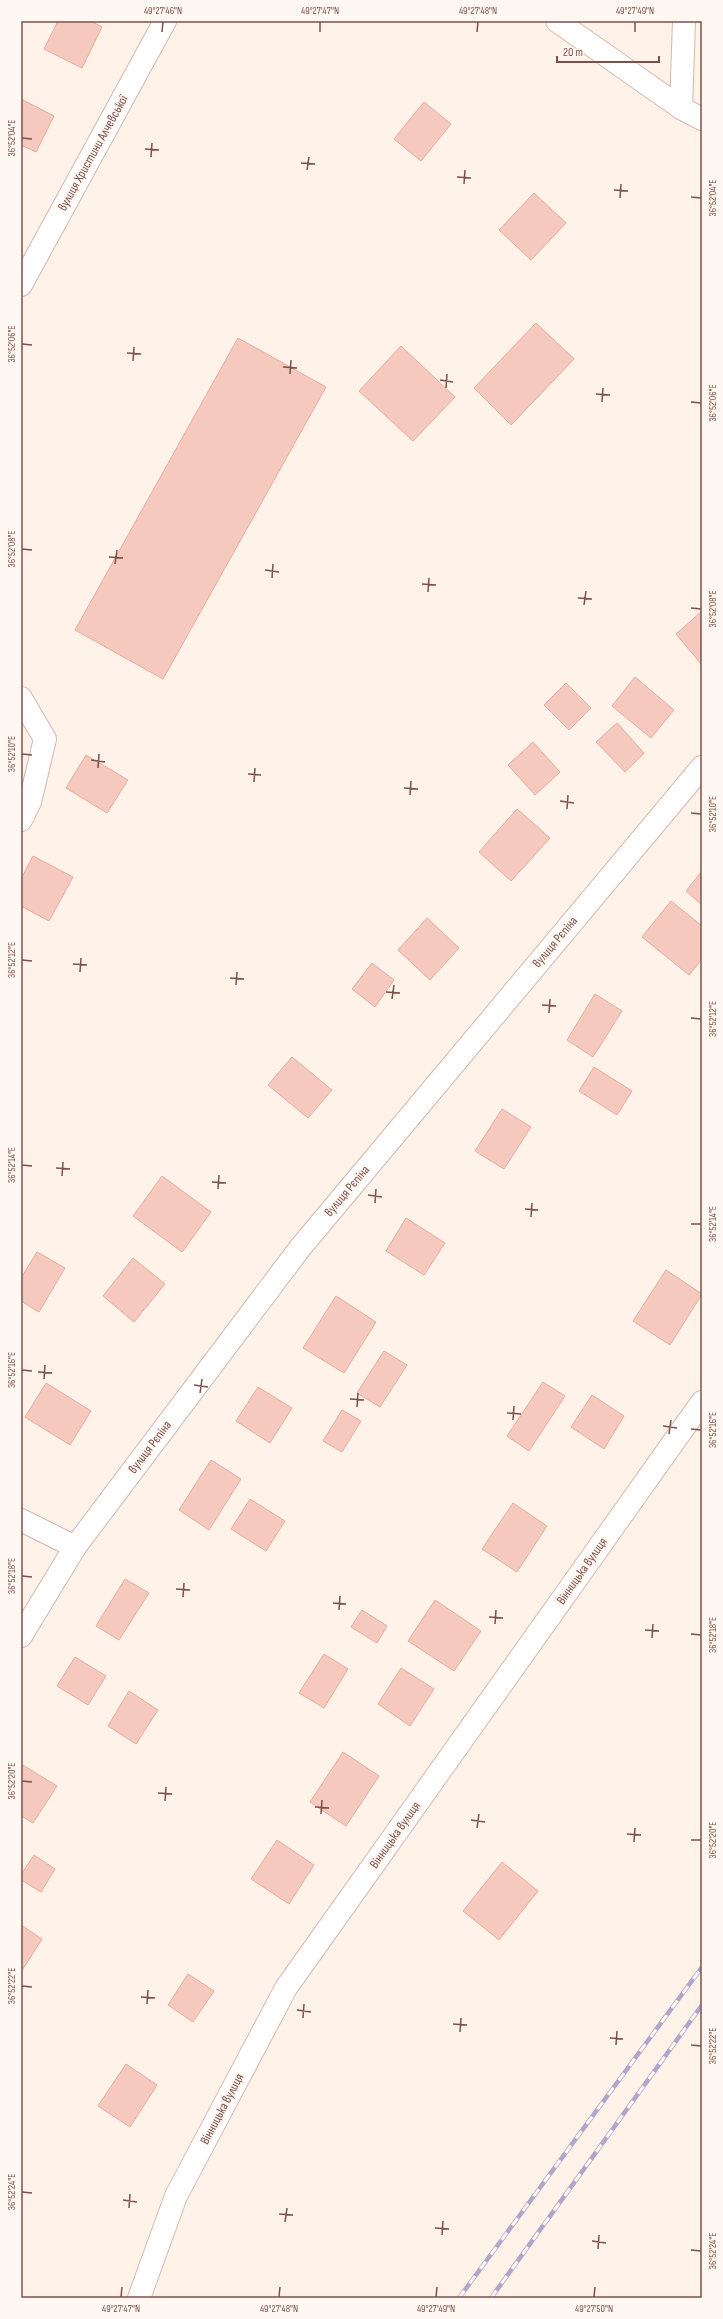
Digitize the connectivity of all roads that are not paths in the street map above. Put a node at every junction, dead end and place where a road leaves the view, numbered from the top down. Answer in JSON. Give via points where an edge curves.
{"nodes":[{"id":1,"x":165,"y":21,"type":"edge"},
{"id":2,"x":557,"y":21,"type":"edge"},
{"id":3,"x":684,"y":21,"type":"edge"},
{"id":4,"x":680,"y":108,"type":"junction"},
{"id":5,"x":702,"y":119,"type":"edge"},
{"id":6,"x":21,"y":285,"type":"edge"},
{"id":7,"x":21,"y":698,"type":"edge"},
{"id":8,"x":702,"y":767,"type":"edge"},
{"id":9,"x":21,"y":820,"type":"edge"},
{"id":10,"x":702,"y":1402,"type":"edge"},
{"id":11,"x":21,"y":1520,"type":"edge"},
{"id":12,"x":75,"y":1547,"type":"junction"},
{"id":13,"x":21,"y":1636,"type":"edge"},
{"id":14,"x":139,"y":2298,"type":"edge"}],
"edges":[{"from":1,"to":6,"type":"street","name":"вулиця Христини Алчевської"},
{"from":2,"to":4,"type":"street"},
{"from":3,"to":4,"type":"street"},
{"from":4,"to":5,"type":"street"},
{"from":7,"to":9,"type":"street","via":[[45,739],[30,802]]},
{"from":8,"to":12,"type":"street","name":"вулиця Рєпіна","via":[[300,1248]]},
{"from":10,"to":14,"type":"street","name":"Вінницька вулиця","via":[[286,1988],[176,2196]]},
{"from":11,"to":12,"type":"street"},
{"from":12,"to":13,"type":"street","name":"вулиця Рєпіна"}]}
